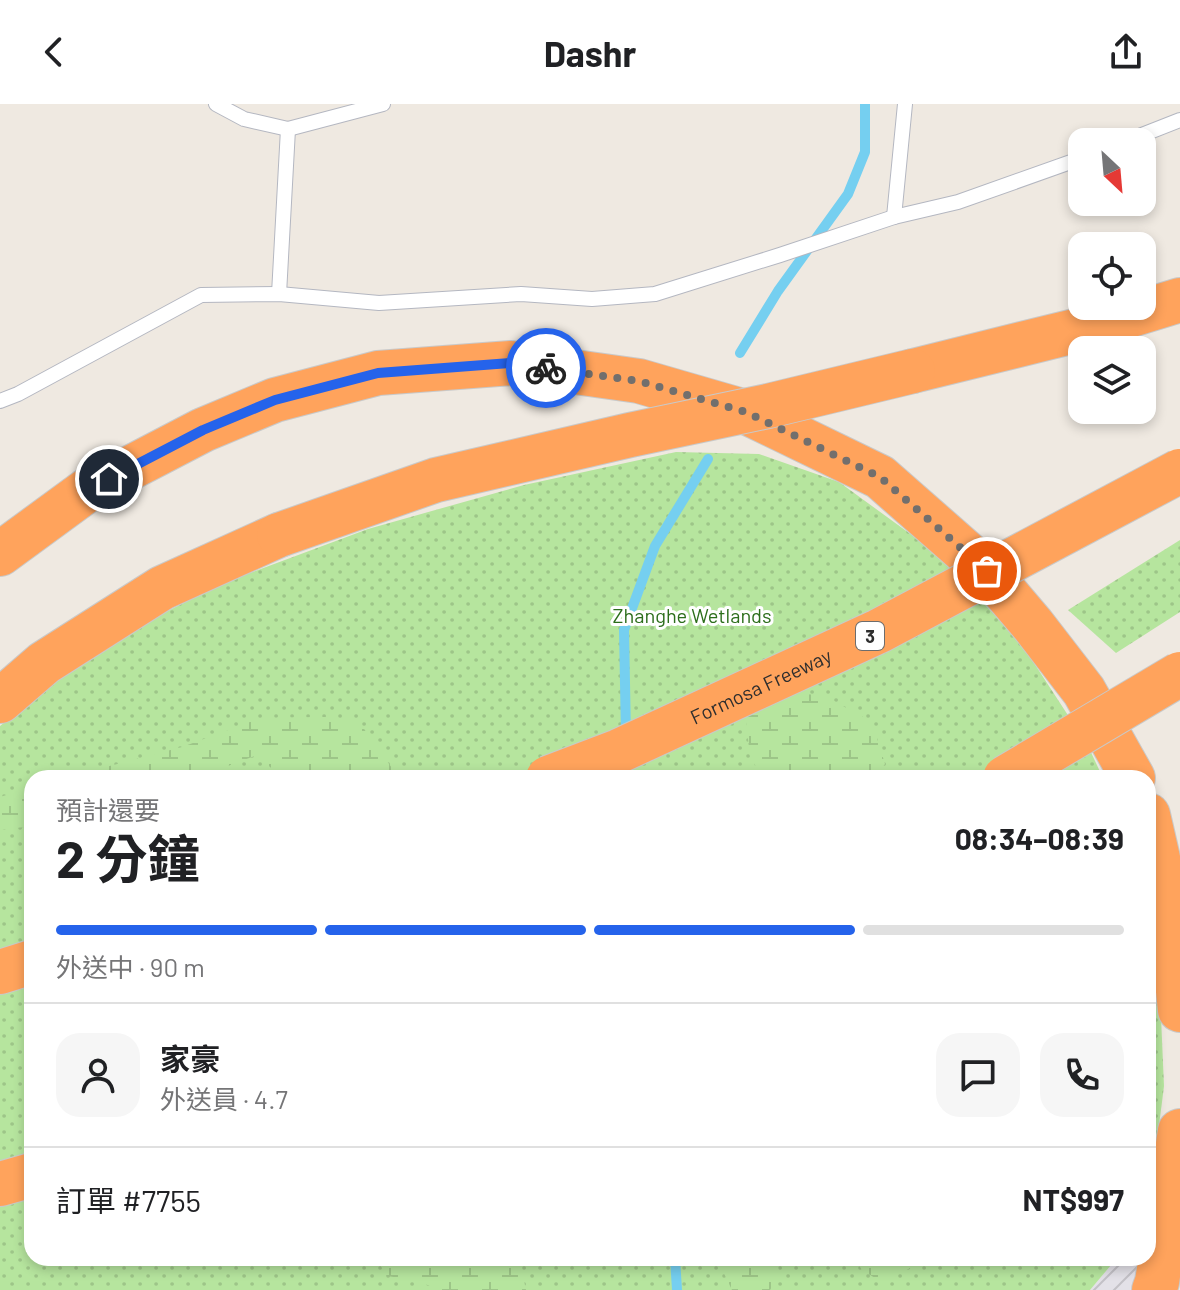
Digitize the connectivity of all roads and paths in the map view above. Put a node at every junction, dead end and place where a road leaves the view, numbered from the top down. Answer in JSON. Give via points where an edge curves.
{"nodes":[{"id":1,"x":216,"y":104,"type":"edge"},
{"id":2,"x":383,"y":104,"type":"edge"},
{"id":3,"x":905,"y":104,"type":"edge"},
{"id":4,"x":1180,"y":120,"type":"edge"},
{"id":5,"x":288,"y":129,"type":"junction"},
{"id":6,"x":1156,"y":129,"type":"edge"},
{"id":7,"x":1068,"y":163,"type":"edge"},
{"id":8,"x":894,"y":217,"type":"junction"},
{"id":9,"x":279,"y":294,"type":"junction"},
{"id":10,"x":1180,"y":300,"type":"edge"},
{"id":11,"x":0,"y":401,"type":"edge"},
{"id":12,"x":1180,"y":471,"type":"edge"},
{"id":13,"x":0,"y":554,"type":"edge"},
{"id":14,"x":1180,"y":674,"type":"edge"},
{"id":15,"x":0,"y":701,"type":"edge"},
{"id":16,"x":569,"y":770,"type":"edge"},
{"id":17,"x":1018,"y":770,"type":"edge"},
{"id":18,"x":1128,"y":770,"type":"edge"},
{"id":19,"x":1156,"y":821,"type":"edge"},
{"id":20,"x":1156,"y":850,"type":"edge"},
{"id":21,"x":1180,"y":867,"type":"edge"},
{"id":22,"x":24,"y":964,"type":"edge"},
{"id":23,"x":0,"y":972,"type":"edge"},
{"id":24,"x":1180,"y":1010,"type":"edge"},
{"id":25,"x":1180,"y":1131,"type":"edge"},
{"id":26,"x":24,"y":1177,"type":"edge"},
{"id":27,"x":0,"y":1184,"type":"edge"},
{"id":28,"x":1155,"y":1286,"type":"edge"}],
"edges":[{"from":1,"to":5,"type":"lane","via":[[244,119]]},
{"from":2,"to":5,"type":"lane"},
{"from":3,"to":8,"type":"lane"},
{"from":4,"to":6,"type":"lane"},
{"from":5,"to":9,"type":"lane"},
{"from":7,"to":8,"type":"lane","via":[[958,202]]},
{"from":8,"to":9,"type":"lane","via":[[655,294],[592,299],[521,294],[379,303]]},
{"from":9,"to":11,"type":"lane","via":[[201,295]]},
{"from":10,"to":15,"type":"highway","bridge":true,"via":[[913,371],[436,480],[279,535],[162,588],[44,663]]},
{"from":12,"to":16,"type":"highway","name":"Formosa Freeway","number":"3","bridge":true,"via":[[879,631]]},
{"from":13,"to":18,"type":"highway","via":[[86,491],[203,430],[275,400],[378,373],[511,363],[639,381],[746,412],[880,477],[987,571],[1033,625],[1084,691]]},
{"from":14,"to":17,"type":"highway","bridge":true},
{"from":19,"to":21,"type":"highway"},
{"from":20,"to":24,"type":"highway"},
{"from":22,"to":23,"type":"highway"},
{"from":25,"to":28,"type":"highway"},
{"from":26,"to":27,"type":"highway"}]}
